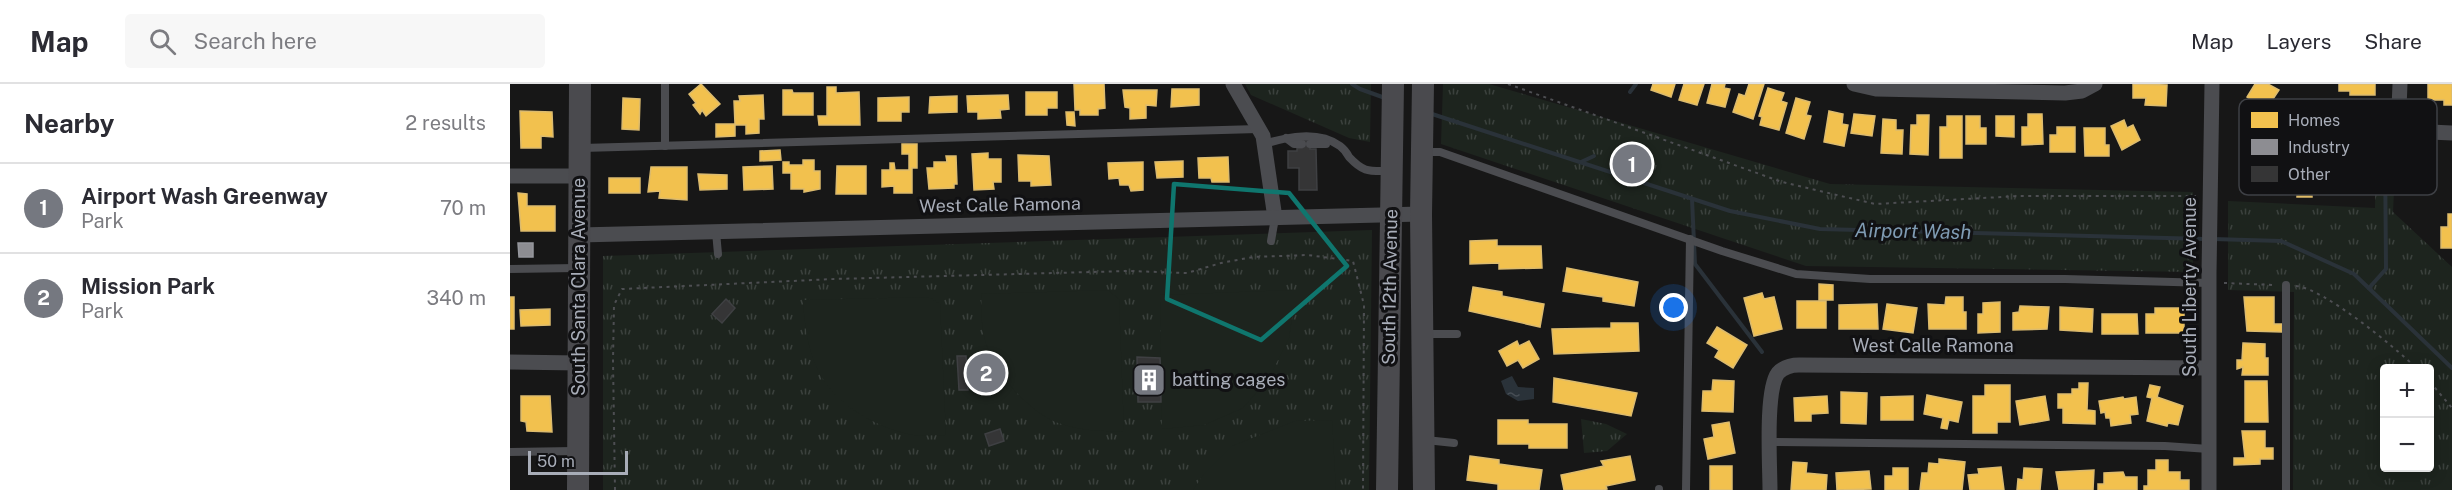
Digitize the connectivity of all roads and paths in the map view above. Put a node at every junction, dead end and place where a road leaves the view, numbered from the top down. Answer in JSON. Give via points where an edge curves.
{"nodes":[{"id":1,"x":580,"y":84,"type":"edge"},
{"id":2,"x":665,"y":84,"type":"edge"},
{"id":3,"x":1233,"y":84,"type":"edge"},
{"id":4,"x":1393,"y":84,"type":"edge"},
{"id":5,"x":1423,"y":84,"type":"edge"},
{"id":6,"x":1508,"y":84,"type":"edge"},
{"id":7,"x":1854,"y":84,"type":"edge"},
{"id":8,"x":2212,"y":84,"type":"edge"},
{"id":9,"x":2400,"y":84,"type":"edge"},
{"id":10,"x":2096,"y":86,"type":"edge"},
{"id":11,"x":2399,"y":99,"type":"edge"},
{"id":12,"x":1258,"y":129,"type":"junction"},
{"id":13,"x":2437,"y":133,"type":"edge"},
{"id":14,"x":2452,"y":133,"type":"edge"},
{"id":15,"x":1286,"y":138,"type":"junction"},
{"id":16,"x":1334,"y":143,"type":"junction"},
{"id":17,"x":1264,"y":144,"type":"junction"},
{"id":18,"x":1422,"y":144,"type":"junction"},
{"id":19,"x":665,"y":146,"type":"junction"},
{"id":20,"x":580,"y":148,"type":"junction"},
{"id":21,"x":1392,"y":171,"type":"junction"},
{"id":22,"x":510,"y":176,"type":"edge"},
{"id":23,"x":580,"y":176,"type":"junction"},
{"id":24,"x":2210,"y":196,"type":"junction"},
{"id":25,"x":1421,"y":214,"type":"junction"},
{"id":26,"x":1390,"y":216,"type":"junction"},
{"id":27,"x":1275,"y":218,"type":"junction"},
{"id":28,"x":716,"y":232,"type":"junction"},
{"id":29,"x":579,"y":236,"type":"junction"},
{"id":30,"x":1690,"y":239,"type":"junction"},
{"id":31,"x":1270,"y":241,"type":"dead end"},
{"id":32,"x":718,"y":254,"type":"dead end"},
{"id":33,"x":579,"y":268,"type":"junction"},
{"id":34,"x":510,"y":269,"type":"edge"},
{"id":35,"x":2209,"y":278,"type":"junction"},
{"id":36,"x":2286,"y":285,"type":"junction"},
{"id":37,"x":1422,"y":334,"type":"junction"},
{"id":38,"x":1457,"y":334,"type":"dead end"},
{"id":39,"x":510,"y":362,"type":"edge"},
{"id":40,"x":579,"y":363,"type":"junction"},
{"id":41,"x":2411,"y":364,"type":"edge"},
{"id":42,"x":2208,"y":368,"type":"junction"},
{"id":43,"x":2434,"y":387,"type":"edge"},
{"id":44,"x":2452,"y":408,"type":"edge"},
{"id":45,"x":1423,"y":439,"type":"junction"},
{"id":46,"x":1770,"y":442,"type":"junction"},
{"id":47,"x":1454,"y":443,"type":"dead end"},
{"id":48,"x":2211,"y":449,"type":"junction"},
{"id":49,"x":578,"y":451,"type":"junction"},
{"id":50,"x":510,"y":452,"type":"edge"},
{"id":51,"x":578,"y":490,"type":"edge"},
{"id":52,"x":615,"y":490,"type":"edge"},
{"id":53,"x":1363,"y":490,"type":"edge"},
{"id":54,"x":1387,"y":490,"type":"edge"},
{"id":55,"x":1424,"y":490,"type":"edge"},
{"id":56,"x":1686,"y":490,"type":"edge"},
{"id":57,"x":1770,"y":490,"type":"edge"},
{"id":58,"x":2209,"y":490,"type":"edge"},
{"id":59,"x":2286,"y":490,"type":"edge"}],
"edges":[{"from":1,"to":20,"type":"main road","name":"South Santa Clara Avenue"},
{"from":2,"to":19,"type":"lane"},
{"from":3,"to":12,"type":"street"},
{"from":4,"to":21,"type":"main road","name":"South 12th Avenue"},
{"from":5,"to":18,"type":"main road","name":"South 12th Avenue"},
{"from":6,"to":24,"type":"path","via":[[1782,182],[1875,204],[2019,196]]},
{"from":7,"to":10,"type":"street","via":[[1876,89],[2066,93]]},
{"from":8,"to":24,"type":"street","name":"South Liberty Avenue"},
{"from":9,"to":11,"type":"street"},
{"from":12,"to":17,"type":"street"},
{"from":12,"to":19,"type":"lane"},
{"from":13,"to":14,"type":"street"},
{"from":15,"to":16,"type":"lane","via":[[1300,136]]},
{"from":15,"to":16,"type":"lane","via":[[1294,144]]},
{"from":15,"to":17,"type":"lane"},
{"from":16,"to":21,"type":"lane","via":[[1365,171]]},
{"from":17,"to":27,"type":"street"},
{"from":18,"to":25,"type":"main road","name":"South 12th Avenue"},
{"from":18,"to":30,"type":"lane"},
{"from":19,"to":20,"type":"lane"},
{"from":20,"to":23,"type":"main road","name":"South Santa Clara Avenue"},
{"from":21,"to":26,"type":"main road","name":"South 12th Avenue"},
{"from":22,"to":23,"type":"street"},
{"from":23,"to":29,"type":"main road","name":"South Santa Clara Avenue"},
{"from":24,"to":35,"type":"street","name":"South Liberty Avenue"},
{"from":25,"to":26,"type":"street","name":"West Calle Ramona"},
{"from":25,"to":37,"type":"main road","name":"South 12th Avenue"},
{"from":26,"to":27,"type":"street","name":"West Calle Ramona"},
{"from":26,"to":54,"type":"main road","name":"South 12th Avenue"},
{"from":27,"to":28,"type":"street","name":"West Calle Ramona"},
{"from":27,"to":31,"type":"lane"},
{"from":28,"to":29,"type":"street","name":"West Calle Ramona"},
{"from":28,"to":32,"type":"lane"},
{"from":29,"to":33,"type":"main road","name":"South Santa Clara Avenue"},
{"from":30,"to":35,"type":"lane","via":[[1796,274],[1870,279]]},
{"from":30,"to":56,"type":"lane"},
{"from":33,"to":34,"type":"lane"},
{"from":33,"to":40,"type":"main road","name":"South Santa Clara Avenue"},
{"from":35,"to":36,"type":"path"},
{"from":35,"to":42,"type":"street","name":"South Liberty Avenue"},
{"from":36,"to":41,"type":"path","via":[[2313,290],[2397,349]]},
{"from":36,"to":59,"type":"lane"},
{"from":37,"to":38,"type":"lane"},
{"from":37,"to":45,"type":"main road","name":"South 12th Avenue"},
{"from":39,"to":40,"type":"street"},
{"from":40,"to":49,"type":"main road","name":"South Santa Clara Avenue"},
{"from":42,"to":46,"type":"street","name":"West Calle Ramona","via":[[1799,364],[1776,367],[1770,397]]},
{"from":42,"to":48,"type":"street","name":"South Liberty Avenue"},
{"from":43,"to":44,"type":"path"},
{"from":45,"to":47,"type":"lane"},
{"from":45,"to":55,"type":"main road","name":"South 12th Avenue"},
{"from":46,"to":48,"type":"lane"},
{"from":46,"to":57,"type":"street","name":"West Calle Ramona"},
{"from":48,"to":58,"type":"street","name":"South Liberty Avenue"},
{"from":49,"to":50,"type":"lane"},
{"from":49,"to":51,"type":"main road","name":"South Santa Clara Avenue"},
{"from":52,"to":53,"type":"path","via":[[614,306],[622,289],[834,279],[1128,271],[1187,273],[1253,257],[1308,255],[1353,261],[1364,305]]}]}
